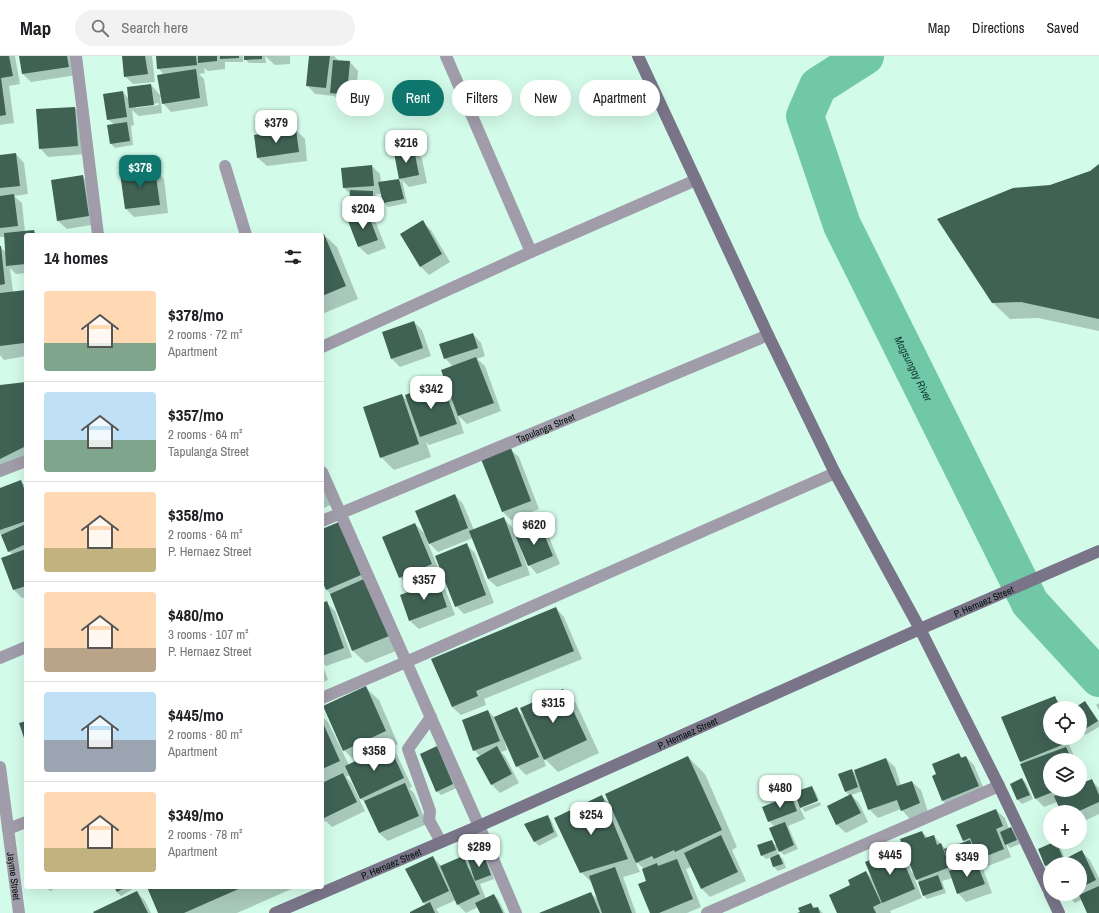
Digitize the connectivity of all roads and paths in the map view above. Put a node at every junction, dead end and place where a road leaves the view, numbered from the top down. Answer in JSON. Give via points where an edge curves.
{"nodes":[{"id":1,"x":76,"y":56,"type":"edge"},
{"id":2,"x":446,"y":56,"type":"edge"},
{"id":3,"x":638,"y":56,"type":"edge"},
{"id":4,"x":225,"y":166,"type":"dead end"},
{"id":5,"x":696,"y":180,"type":"junction"},
{"id":6,"x":98,"y":233,"type":"edge"},
{"id":7,"x":245,"y":233,"type":"edge"},
{"id":8,"x":531,"y":252,"type":"junction"},
{"id":9,"x":768,"y":335,"type":"junction"},
{"id":10,"x":324,"y":346,"type":"edge"},
{"id":11,"x":24,"y":462,"type":"edge"},
{"id":12,"x":0,"y":471,"type":"edge"},
{"id":13,"x":835,"y":472,"type":"junction"},
{"id":14,"x":324,"y":477,"type":"edge"},
{"id":15,"x":340,"y":513,"type":"junction"},
{"id":16,"x":324,"y":520,"type":"edge"},
{"id":17,"x":1099,"y":551,"type":"edge"},
{"id":18,"x":920,"y":629,"type":"junction"},
{"id":19,"x":24,"y":648,"type":"edge"},
{"id":20,"x":0,"y":658,"type":"edge"},
{"id":21,"x":406,"y":662,"type":"junction"},
{"id":22,"x":324,"y":697,"type":"edge"},
{"id":23,"x":431,"y":717,"type":"junction"},
{"id":24,"x":0,"y":767,"type":"edge"},
{"id":25,"x":999,"y":786,"type":"junction"},
{"id":26,"x":24,"y":823,"type":"edge"},
{"id":27,"x":479,"y":826,"type":"junction"},
{"id":28,"x":8,"y":829,"type":"junction"},
{"id":29,"x":441,"y":842,"type":"junction"},
{"id":30,"x":1043,"y":879,"type":"edge"},
{"id":31,"x":1053,"y":901,"type":"edge"},
{"id":32,"x":19,"y":913,"type":"edge"},
{"id":33,"x":276,"y":913,"type":"edge"},
{"id":34,"x":516,"y":913,"type":"edge"},
{"id":35,"x":708,"y":913,"type":"edge"},
{"id":36,"x":1059,"y":913,"type":"edge"}],
"edges":[{"from":1,"to":6,"type":"street"},
{"from":2,"to":8,"type":"street"},
{"from":3,"to":5,"type":"street"},
{"from":4,"to":7,"type":"street"},
{"from":5,"to":8,"type":"street"},
{"from":5,"to":9,"type":"street"},
{"from":8,"to":10,"type":"street"},
{"from":9,"to":13,"type":"street"},
{"from":9,"to":15,"type":"street","name":"Tapulanga Street"},
{"from":11,"to":12,"type":"street"},
{"from":13,"to":18,"type":"street"},
{"from":13,"to":21,"type":"street"},
{"from":14,"to":15,"type":"street"},
{"from":15,"to":16,"type":"street","name":"Tapulanga Street"},
{"from":15,"to":21,"type":"street"},
{"from":17,"to":18,"type":"street","name":"P. Hernaez Street"},
{"from":18,"to":25,"type":"street"},
{"from":18,"to":27,"type":"street","name":"P. Hernaez Street"},
{"from":19,"to":20,"type":"street"},
{"from":21,"to":22,"type":"street"},
{"from":21,"to":23,"type":"street"},
{"from":23,"to":27,"type":"street"},
{"from":23,"to":29,"type":"street","via":[[408,749],[430,812],[429,820]]},
{"from":24,"to":28,"type":"street","name":"Jayme Street"},
{"from":25,"to":30,"type":"street"},
{"from":25,"to":35,"type":"street"},
{"from":26,"to":28,"type":"street"},
{"from":27,"to":29,"type":"street","name":"P. Hernaez Street"},
{"from":27,"to":34,"type":"street"},
{"from":28,"to":32,"type":"street","name":"Jayme Street"},
{"from":29,"to":33,"type":"street","name":"P. Hernaez Street"},
{"from":31,"to":36,"type":"street"}]}
